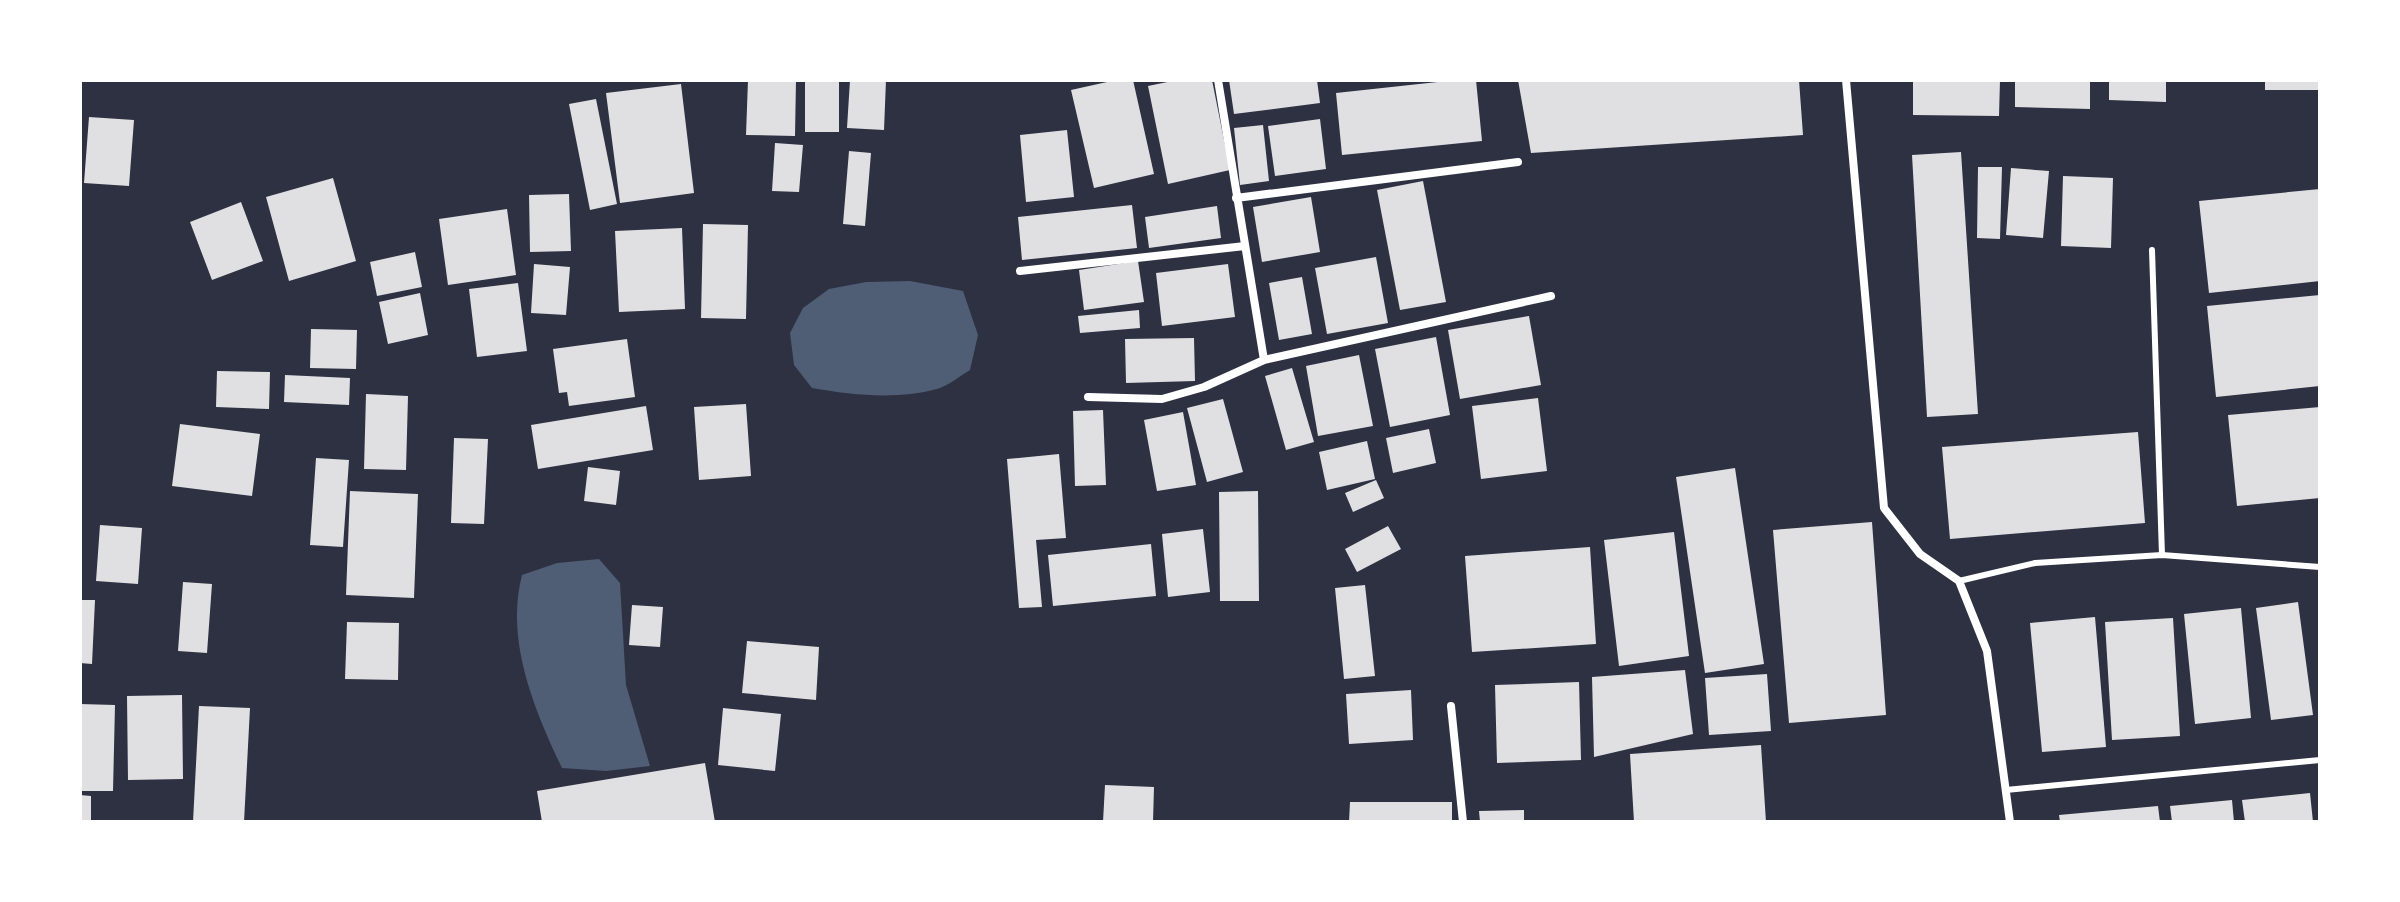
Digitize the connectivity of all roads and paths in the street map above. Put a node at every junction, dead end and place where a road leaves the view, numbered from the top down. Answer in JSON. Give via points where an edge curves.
{"nodes":[{"id":1,"x":1218,"y":80,"type":"edge"},
{"id":2,"x":1846,"y":80,"type":"edge"},
{"id":3,"x":1518,"y":162,"type":"dead end"},
{"id":4,"x":1236,"y":198,"type":"junction"},
{"id":5,"x":1245,"y":246,"type":"junction"},
{"id":6,"x":2152,"y":250,"type":"dead end"},
{"id":7,"x":1020,"y":271,"type":"dead end"},
{"id":8,"x":1551,"y":296,"type":"dead end"},
{"id":9,"x":1264,"y":360,"type":"junction"},
{"id":10,"x":1088,"y":397,"type":"dead end"},
{"id":11,"x":2162,"y":555,"type":"junction"},
{"id":12,"x":2320,"y":567,"type":"edge"},
{"id":13,"x":1959,"y":581,"type":"junction"},
{"id":14,"x":1451,"y":706,"type":"dead end"},
{"id":15,"x":2320,"y":760,"type":"edge"},
{"id":16,"x":2006,"y":790,"type":"junction"},
{"id":17,"x":1463,"y":822,"type":"edge"},
{"id":18,"x":2010,"y":822,"type":"edge"}],
"edges":[{"from":1,"to":4,"type":"street"},
{"from":2,"to":13,"type":"street","via":[[1884,508],[1920,554]]},
{"from":3,"to":4,"type":"street"},
{"from":4,"to":5,"type":"street"},
{"from":5,"to":7,"type":"street"},
{"from":5,"to":9,"type":"street"},
{"from":6,"to":11,"type":"lane"},
{"from":8,"to":9,"type":"street"},
{"from":9,"to":10,"type":"street","via":[[1162,399]]},
{"from":11,"to":12,"type":"lane"},
{"from":11,"to":13,"type":"lane","via":[[2035,563]]},
{"from":13,"to":16,"type":"street","via":[[1987,651]]},
{"from":14,"to":17,"type":"street"},
{"from":15,"to":16,"type":"lane"},
{"from":16,"to":18,"type":"street"}]}
